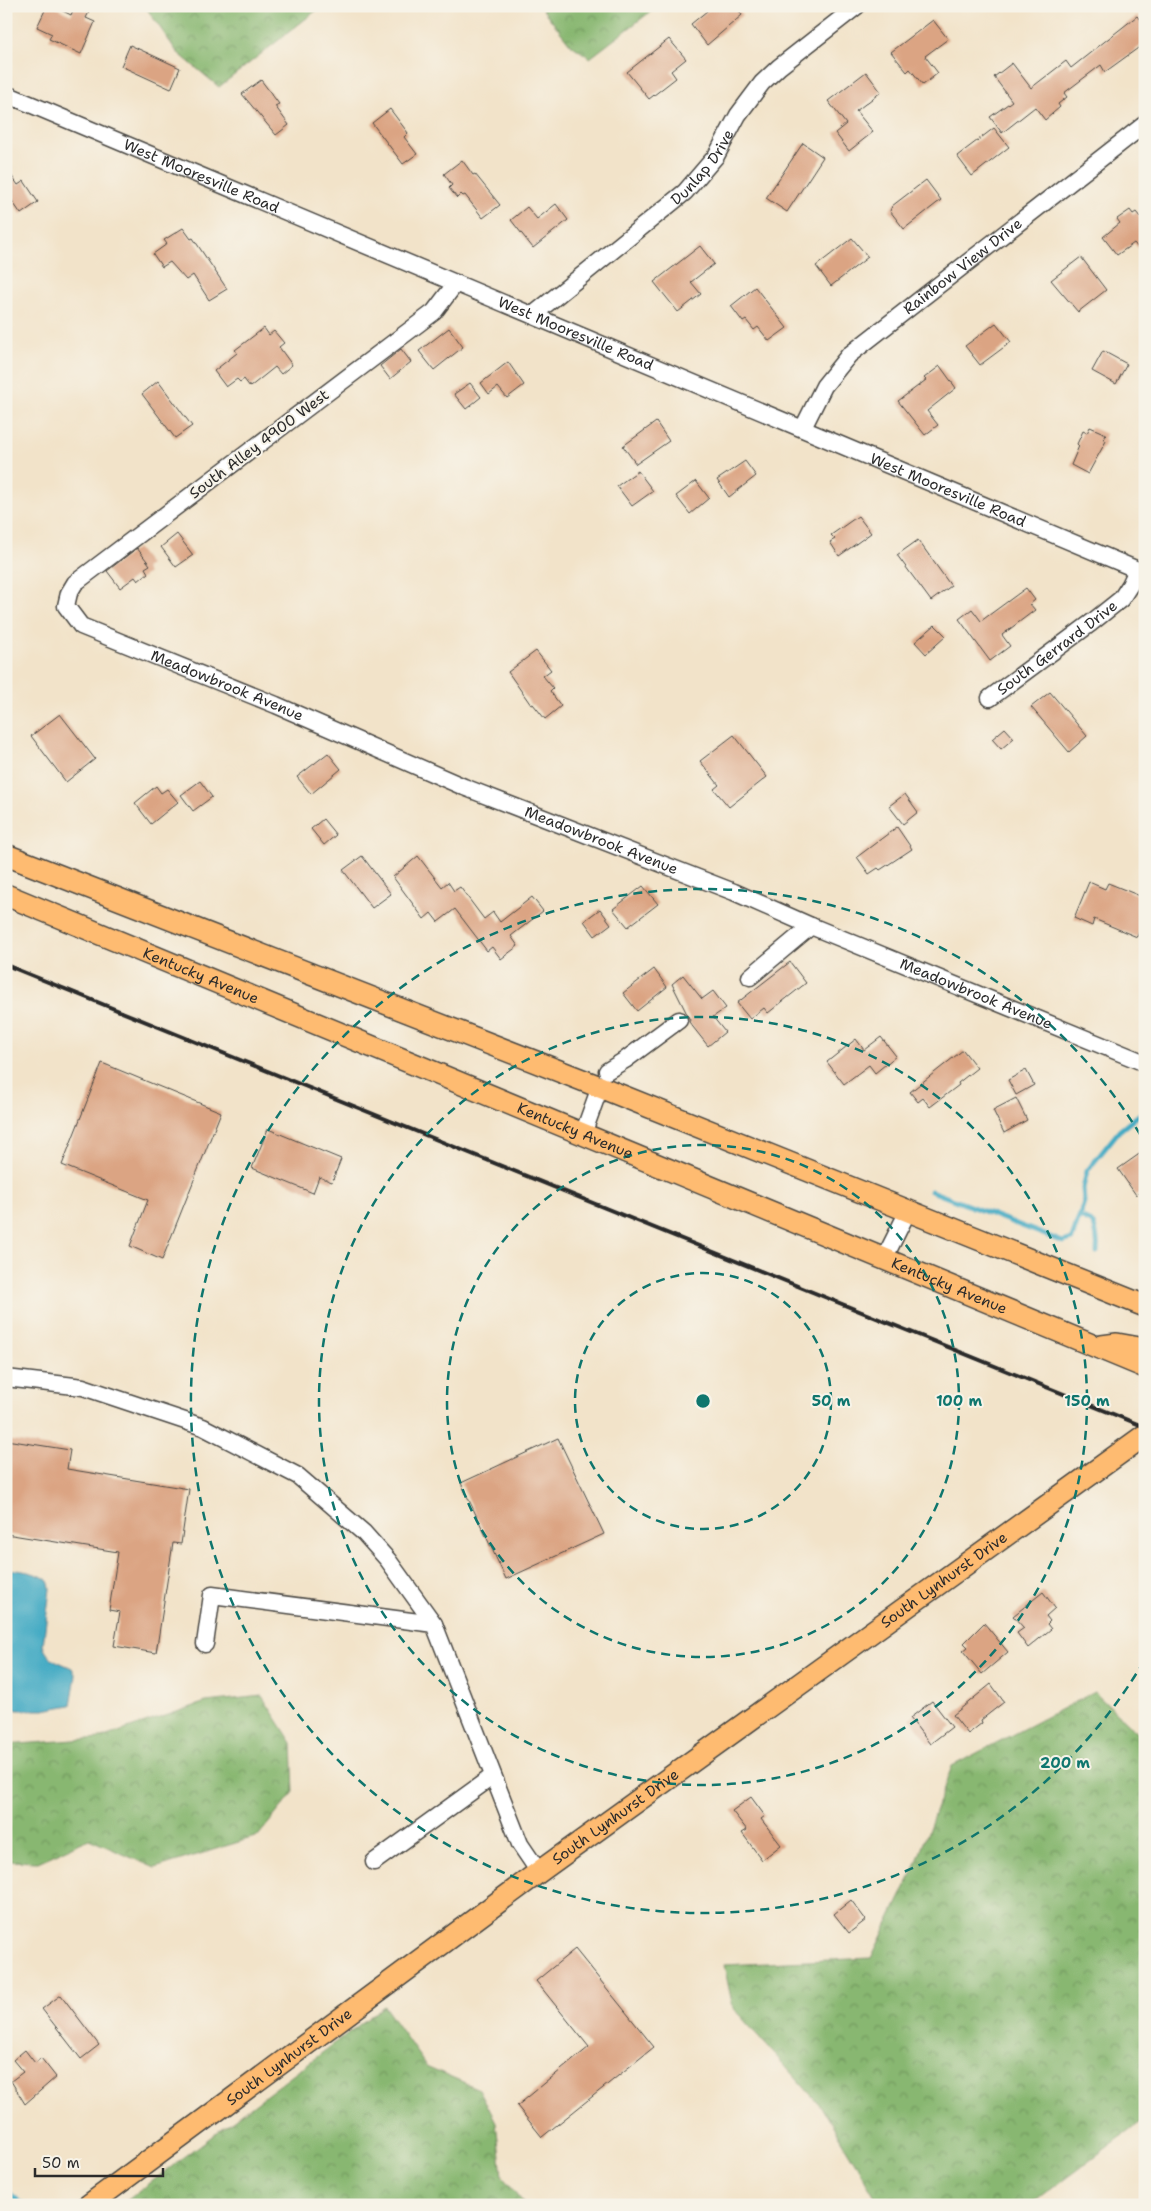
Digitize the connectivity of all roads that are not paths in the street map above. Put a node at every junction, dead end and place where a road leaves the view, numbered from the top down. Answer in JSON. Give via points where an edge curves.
{"nodes":[{"id":1,"x":858,"y":6,"type":"edge"},
{"id":2,"x":6,"y":94,"type":"edge"},
{"id":3,"x":1145,"y":124,"type":"edge"},
{"id":4,"x":456,"y":283,"type":"junction"},
{"id":5,"x":533,"y":315,"type":"junction"},
{"id":6,"x":803,"y":428,"type":"junction"},
{"id":7,"x":1141,"y":571,"type":"edge"},
{"id":8,"x":66,"y":606,"type":"joint"},
{"id":9,"x":990,"y":698,"type":"dead end"},
{"id":10,"x":6,"y":855,"type":"edge"},
{"id":11,"x":6,"y":895,"type":"edge"},
{"id":12,"x":811,"y":926,"type":"junction"},
{"id":13,"x":750,"y":977,"type":"dead end"},
{"id":14,"x":679,"y":1020,"type":"dead end"},
{"id":15,"x":1145,"y":1063,"type":"edge"},
{"id":16,"x":604,"y":1079,"type":"junction"},
{"id":17,"x":583,"y":1134,"type":"junction"},
{"id":18,"x":908,"y":1211,"type":"junction"},
{"id":19,"x":884,"y":1260,"type":"junction"},
{"id":20,"x":1145,"y":1306,"type":"edge"},
{"id":21,"x":1094,"y":1347,"type":"junction"},
{"id":22,"x":1145,"y":1348,"type":"edge"},
{"id":23,"x":1145,"y":1367,"type":"edge"},
{"id":24,"x":6,"y":1378,"type":"edge"},
{"id":25,"x":1145,"y":1434,"type":"edge"},
{"id":26,"x":434,"y":1624,"type":"junction"},
{"id":27,"x":205,"y":1644,"type":"dead end"},
{"id":28,"x":493,"y":1776,"type":"junction"},
{"id":29,"x":374,"y":1862,"type":"dead end"},
{"id":30,"x":539,"y":1872,"type":"junction"},
{"id":31,"x":89,"y":2205,"type":"edge"}],
"edges":[{"from":1,"to":5,"type":"street","name":"Dunlap Drive","via":[[762,83],[738,115],[716,156],[685,192]]},
{"from":2,"to":4,"type":"street","name":"West Mooresville Road"},
{"from":3,"to":6,"type":"street","name":"Rainbow View Drive","via":[[849,355],[824,386]]},
{"from":4,"to":5,"type":"street","name":"West Mooresville Road"},
{"from":4,"to":8,"type":"street","name":"South Alley 4900 West","via":[[434,312],[75,583]]},
{"from":5,"to":6,"type":"street","name":"West Mooresville Road"},
{"from":6,"to":7,"type":"street","name":"West Mooresville Road"},
{"from":7,"to":9,"type":"street","name":"South Gerrard Drive","via":[[1121,599]]},
{"from":8,"to":12,"type":"street","name":"Meadowbrook Avenue","via":[[81,626],[276,705],[464,787],[627,849]]},
{"from":10,"to":16,"type":"main road"},
{"from":11,"to":17,"type":"main road","name":"Kentucky Avenue"},
{"from":12,"to":13,"type":"street"},
{"from":12,"to":15,"type":"street","name":"Meadowbrook Avenue"},
{"from":14,"to":16,"type":"street"},
{"from":16,"to":17,"type":"street"},
{"from":16,"to":18,"type":"main road"},
{"from":17,"to":19,"type":"main road","name":"Kentucky Avenue"},
{"from":18,"to":19,"type":"street"},
{"from":18,"to":20,"type":"main road"},
{"from":19,"to":21,"type":"main road","name":"Kentucky Avenue"},
{"from":21,"to":22,"type":"main road","via":[[1117,1344]]},
{"from":21,"to":23,"type":"main road","name":"Kentucky Avenue"},
{"from":24,"to":26,"type":"street","via":[[82,1387],[193,1424],[298,1476],[364,1533],[388,1560]]},
{"from":25,"to":30,"type":"main road","name":"South Lynhurst Drive"},
{"from":26,"to":27,"type":"street","via":[[212,1594]]},
{"from":26,"to":28,"type":"street"},
{"from":28,"to":29,"type":"street"},
{"from":28,"to":30,"type":"street","via":[[520,1844]]},
{"from":30,"to":31,"type":"main road","name":"South Lynhurst Drive"}]}
